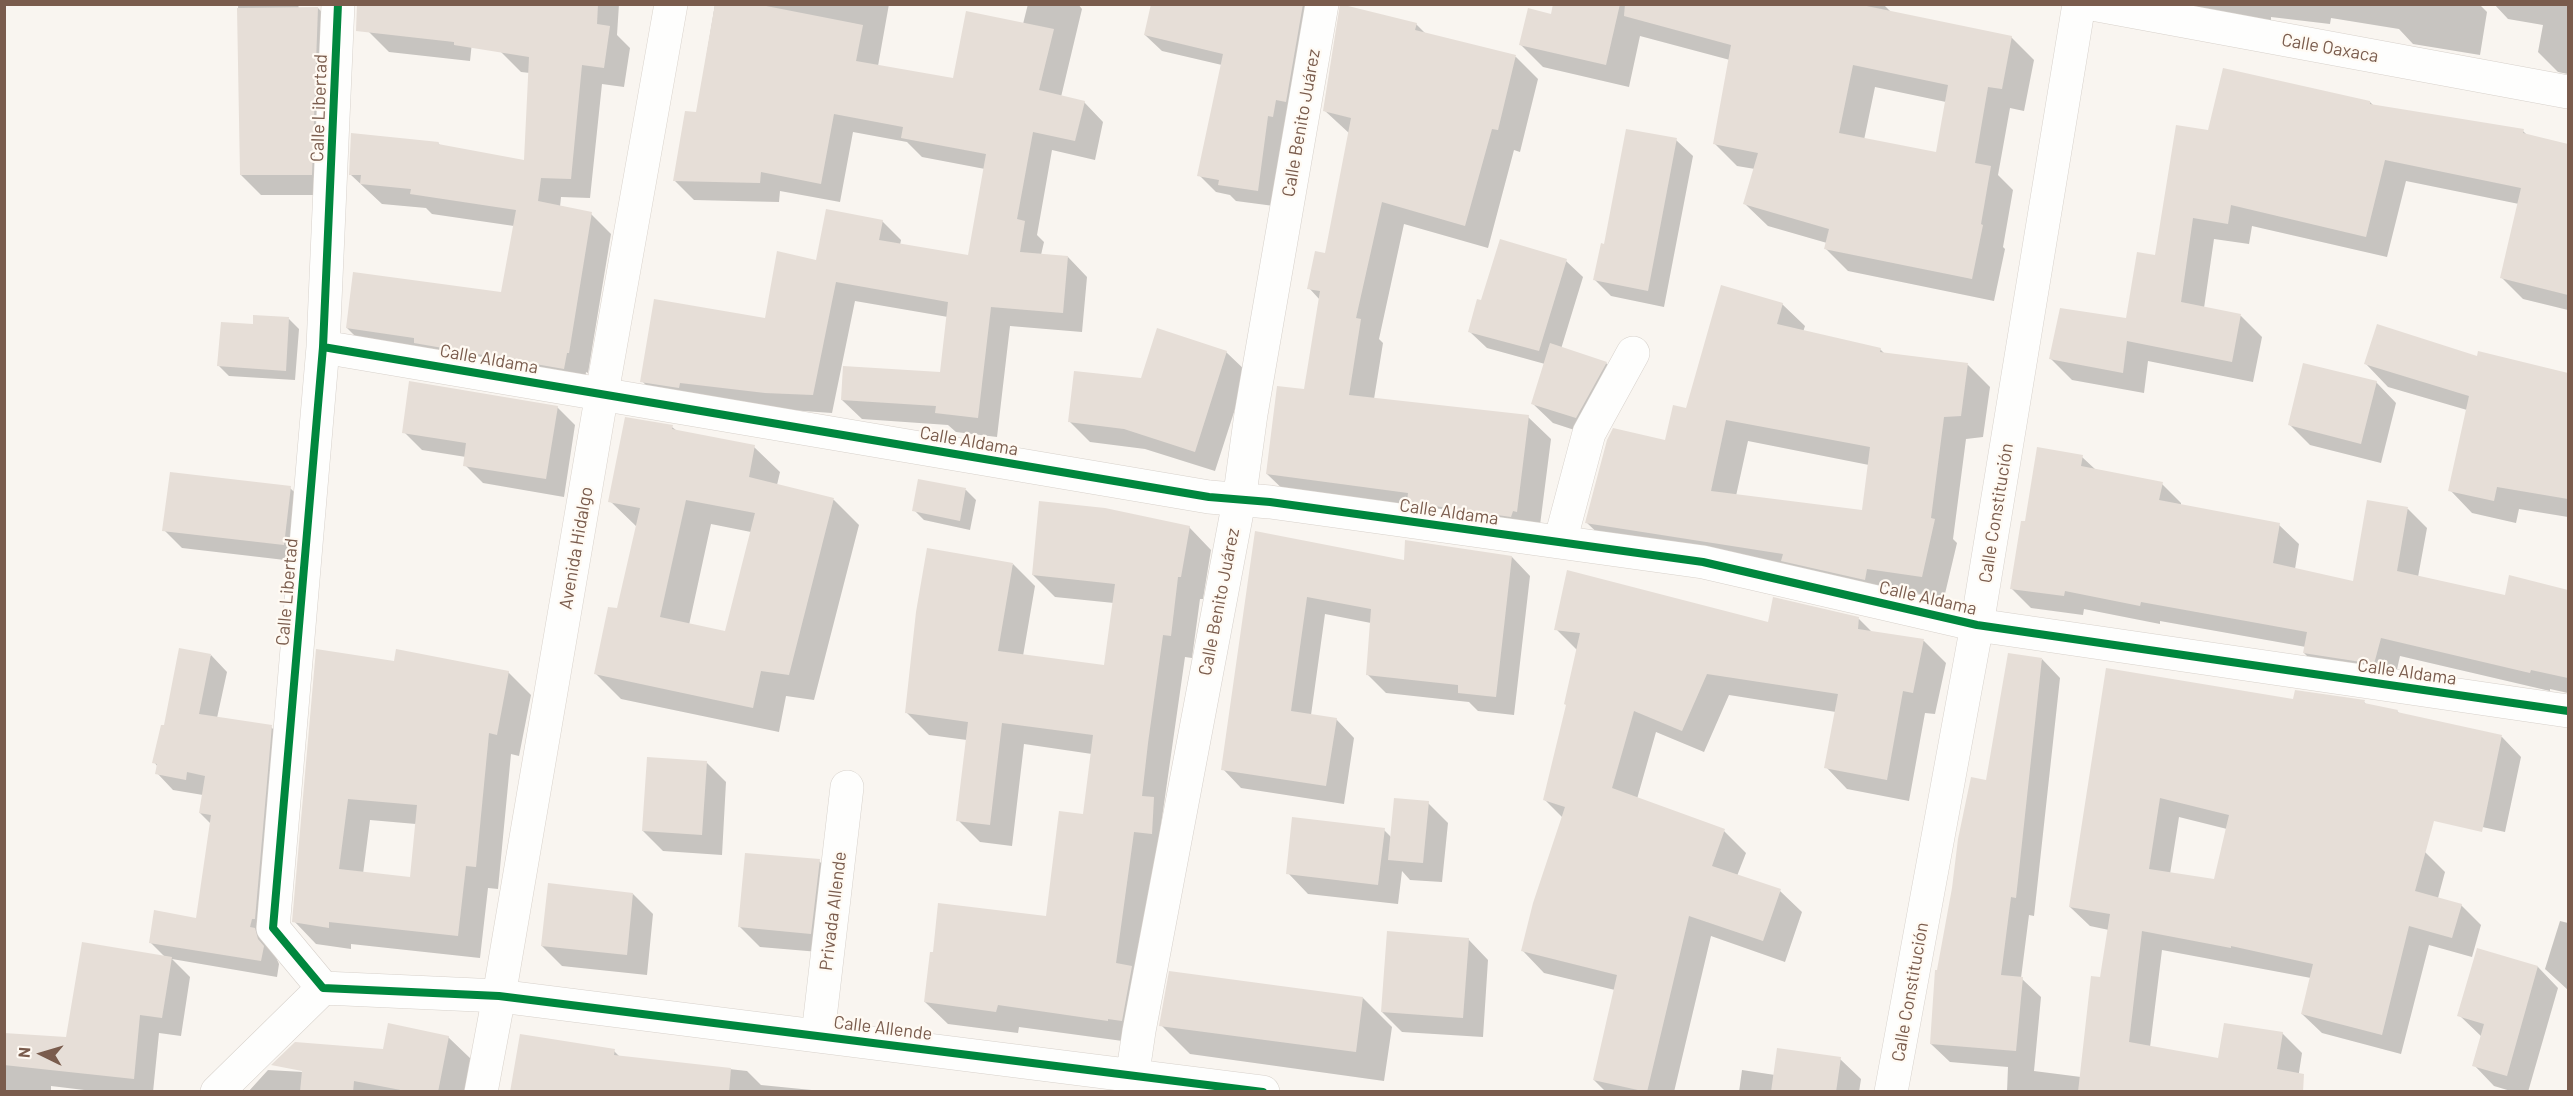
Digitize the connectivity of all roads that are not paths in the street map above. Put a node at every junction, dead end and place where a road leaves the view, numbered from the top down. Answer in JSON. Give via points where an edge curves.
{"nodes":[{"id":1,"x":338,"y":4,"type":"edge"},
{"id":2,"x":671,"y":4,"type":"edge"},
{"id":3,"x":1322,"y":4,"type":"edge"},
{"id":4,"x":2079,"y":4,"type":"edge"},
{"id":5,"x":2092,"y":4,"type":"edge"},
{"id":6,"x":2568,"y":92,"type":"edge"},
{"id":7,"x":323,"y":347,"type":"junction"},
{"id":8,"x":1633,"y":353,"type":"dead end"},
{"id":9,"x":602,"y":393,"type":"junction"},
{"id":10,"x":1239,"y":501,"type":"junction"},
{"id":11,"x":1560,"y":542,"type":"junction"},
{"id":12,"x":1977,"y":626,"type":"junction"},
{"id":13,"x":2568,"y":711,"type":"edge"},
{"id":14,"x":847,"y":787,"type":"dead end"},
{"id":15,"x":323,"y":988,"type":"junction"},
{"id":16,"x":500,"y":996,"type":"junction"},
{"id":17,"x":818,"y":1035,"type":"junction"},
{"id":18,"x":1131,"y":1083,"type":"edge"},
{"id":19,"x":216,"y":1092,"type":"edge"},
{"id":20,"x":481,"y":1092,"type":"edge"},
{"id":21,"x":1263,"y":1092,"type":"edge"},
{"id":22,"x":1892,"y":1092,"type":"edge"}],
"edges":[{"from":1,"to":7,"type":"street","name":"Calle Libertad"},
{"from":2,"to":9,"type":"street","name":"Avenida Hidalgo"},
{"from":3,"to":10,"type":"street","name":"Calle Benito Juárez"},
{"from":4,"to":12,"type":"street","name":"Calle Constitución"},
{"from":5,"to":6,"type":"street","name":"Calle Oaxaca"},
{"from":7,"to":9,"type":"street","name":"Calle Aldama"},
{"from":7,"to":15,"type":"street","name":"Calle Libertad","via":[[273,928]]},
{"from":8,"to":11,"type":"street","via":[[1589,433]]},
{"from":9,"to":10,"type":"street","name":"Calle Aldama"},
{"from":9,"to":16,"type":"street","name":"Avenida Hidalgo"},
{"from":10,"to":11,"type":"street","name":"Calle Aldama"},
{"from":10,"to":18,"type":"street","name":"Calle Benito Juárez"},
{"from":11,"to":12,"type":"street","name":"Calle Aldama","via":[[1703,562]]},
{"from":12,"to":13,"type":"street","name":"Calle Aldama"},
{"from":12,"to":22,"type":"street","name":"Calle Constitución"},
{"from":14,"to":17,"type":"street","name":"Privada Allende"},
{"from":15,"to":16,"type":"street"},
{"from":15,"to":19,"type":"street"},
{"from":16,"to":17,"type":"street","name":"Calle Allende"},
{"from":16,"to":20,"type":"street","name":"Avenida Hidalgo"},
{"from":17,"to":18,"type":"street","name":"Calle Allende"},
{"from":18,"to":21,"type":"street","name":"Calle Allende"}]}
